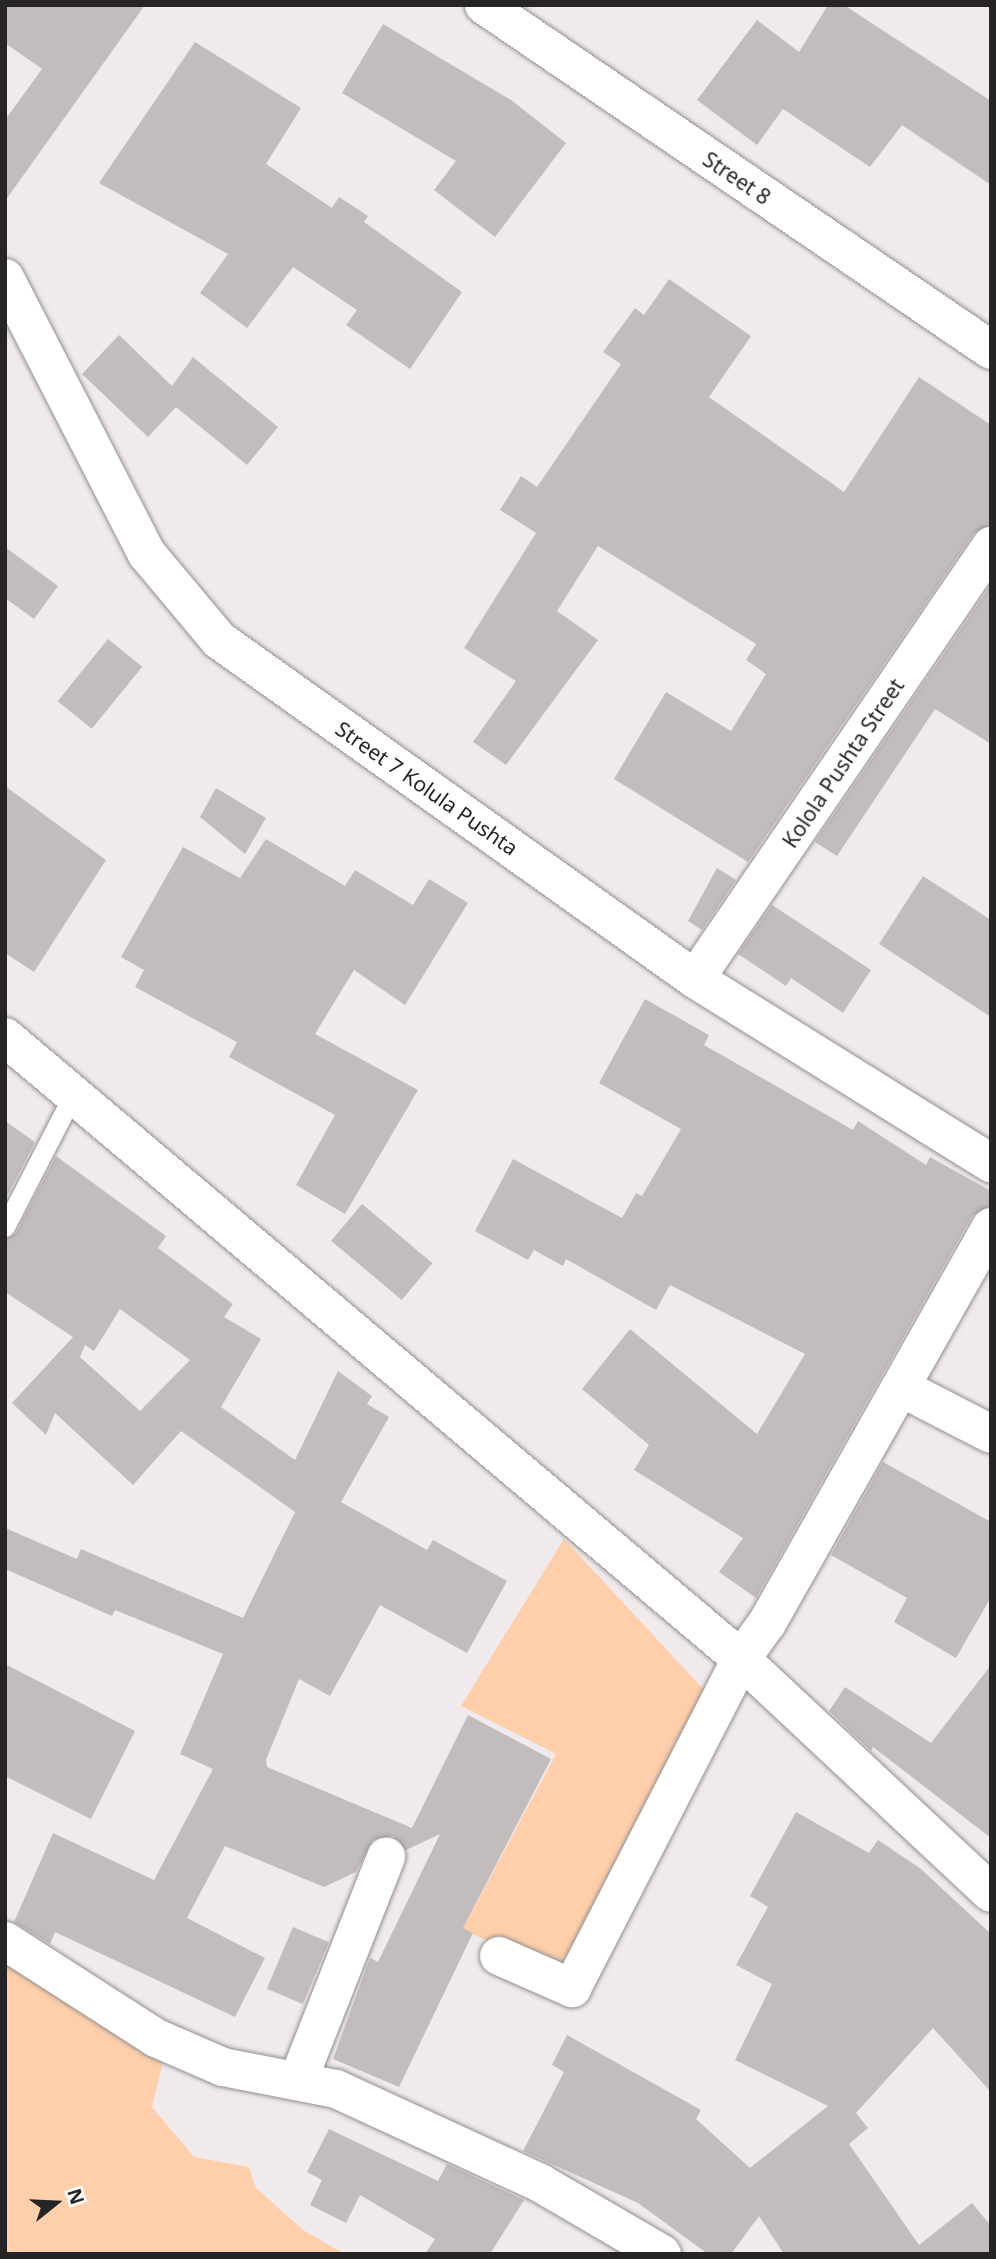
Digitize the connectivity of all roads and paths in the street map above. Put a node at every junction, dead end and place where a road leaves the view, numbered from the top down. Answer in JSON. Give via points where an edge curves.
{"nodes":[{"id":1,"x":484,"y":5,"type":"edge"},
{"id":2,"x":5,"y":278,"type":"edge"},
{"id":3,"x":991,"y":350,"type":"edge"},
{"id":4,"x":991,"y":546,"type":"edge"},
{"id":5,"x":695,"y":979,"type":"junction"},
{"id":6,"x":5,"y":1037,"type":"edge"},
{"id":7,"x":74,"y":1093,"type":"junction"},
{"id":8,"x":991,"y":1163,"type":"edge"},
{"id":9,"x":5,"y":1227,"type":"edge"},
{"id":10,"x":991,"y":1227,"type":"edge"},
{"id":11,"x":902,"y":1388,"type":"junction"},
{"id":12,"x":991,"y":1434,"type":"edge"},
{"id":13,"x":741,"y":1659,"type":"junction"},
{"id":14,"x":386,"y":1857,"type":"dead end"},
{"id":15,"x":991,"y":1893,"type":"edge"},
{"id":16,"x":5,"y":1941,"type":"edge"},
{"id":17,"x":499,"y":1956,"type":"dead end"},
{"id":18,"x":299,"y":2078,"type":"junction"},
{"id":19,"x":662,"y":2254,"type":"edge"}],
"edges":[{"from":1,"to":3,"type":"street","name":"Street 8"},
{"from":2,"to":5,"type":"street","name":"Street 7 Kolula Pushta","via":[[146,554],[219,640]]},
{"from":4,"to":5,"type":"street","name":"Kolola Pushta Street"},
{"from":5,"to":8,"type":"street","name":"Street 7 Kolula Pushta"},
{"from":6,"to":7,"type":"street"},
{"from":7,"to":9,"type":"lane"},
{"from":7,"to":13,"type":"street"},
{"from":10,"to":11,"type":"street"},
{"from":11,"to":12,"type":"street"},
{"from":11,"to":13,"type":"street","via":[[767,1623]]},
{"from":13,"to":15,"type":"street"},
{"from":13,"to":17,"type":"street","via":[[572,1988]]},
{"from":14,"to":18,"type":"street"},
{"from":16,"to":18,"type":"street","via":[[156,2038],[223,2067]]},
{"from":18,"to":19,"type":"street","via":[[336,2089],[540,2183]]}]}
